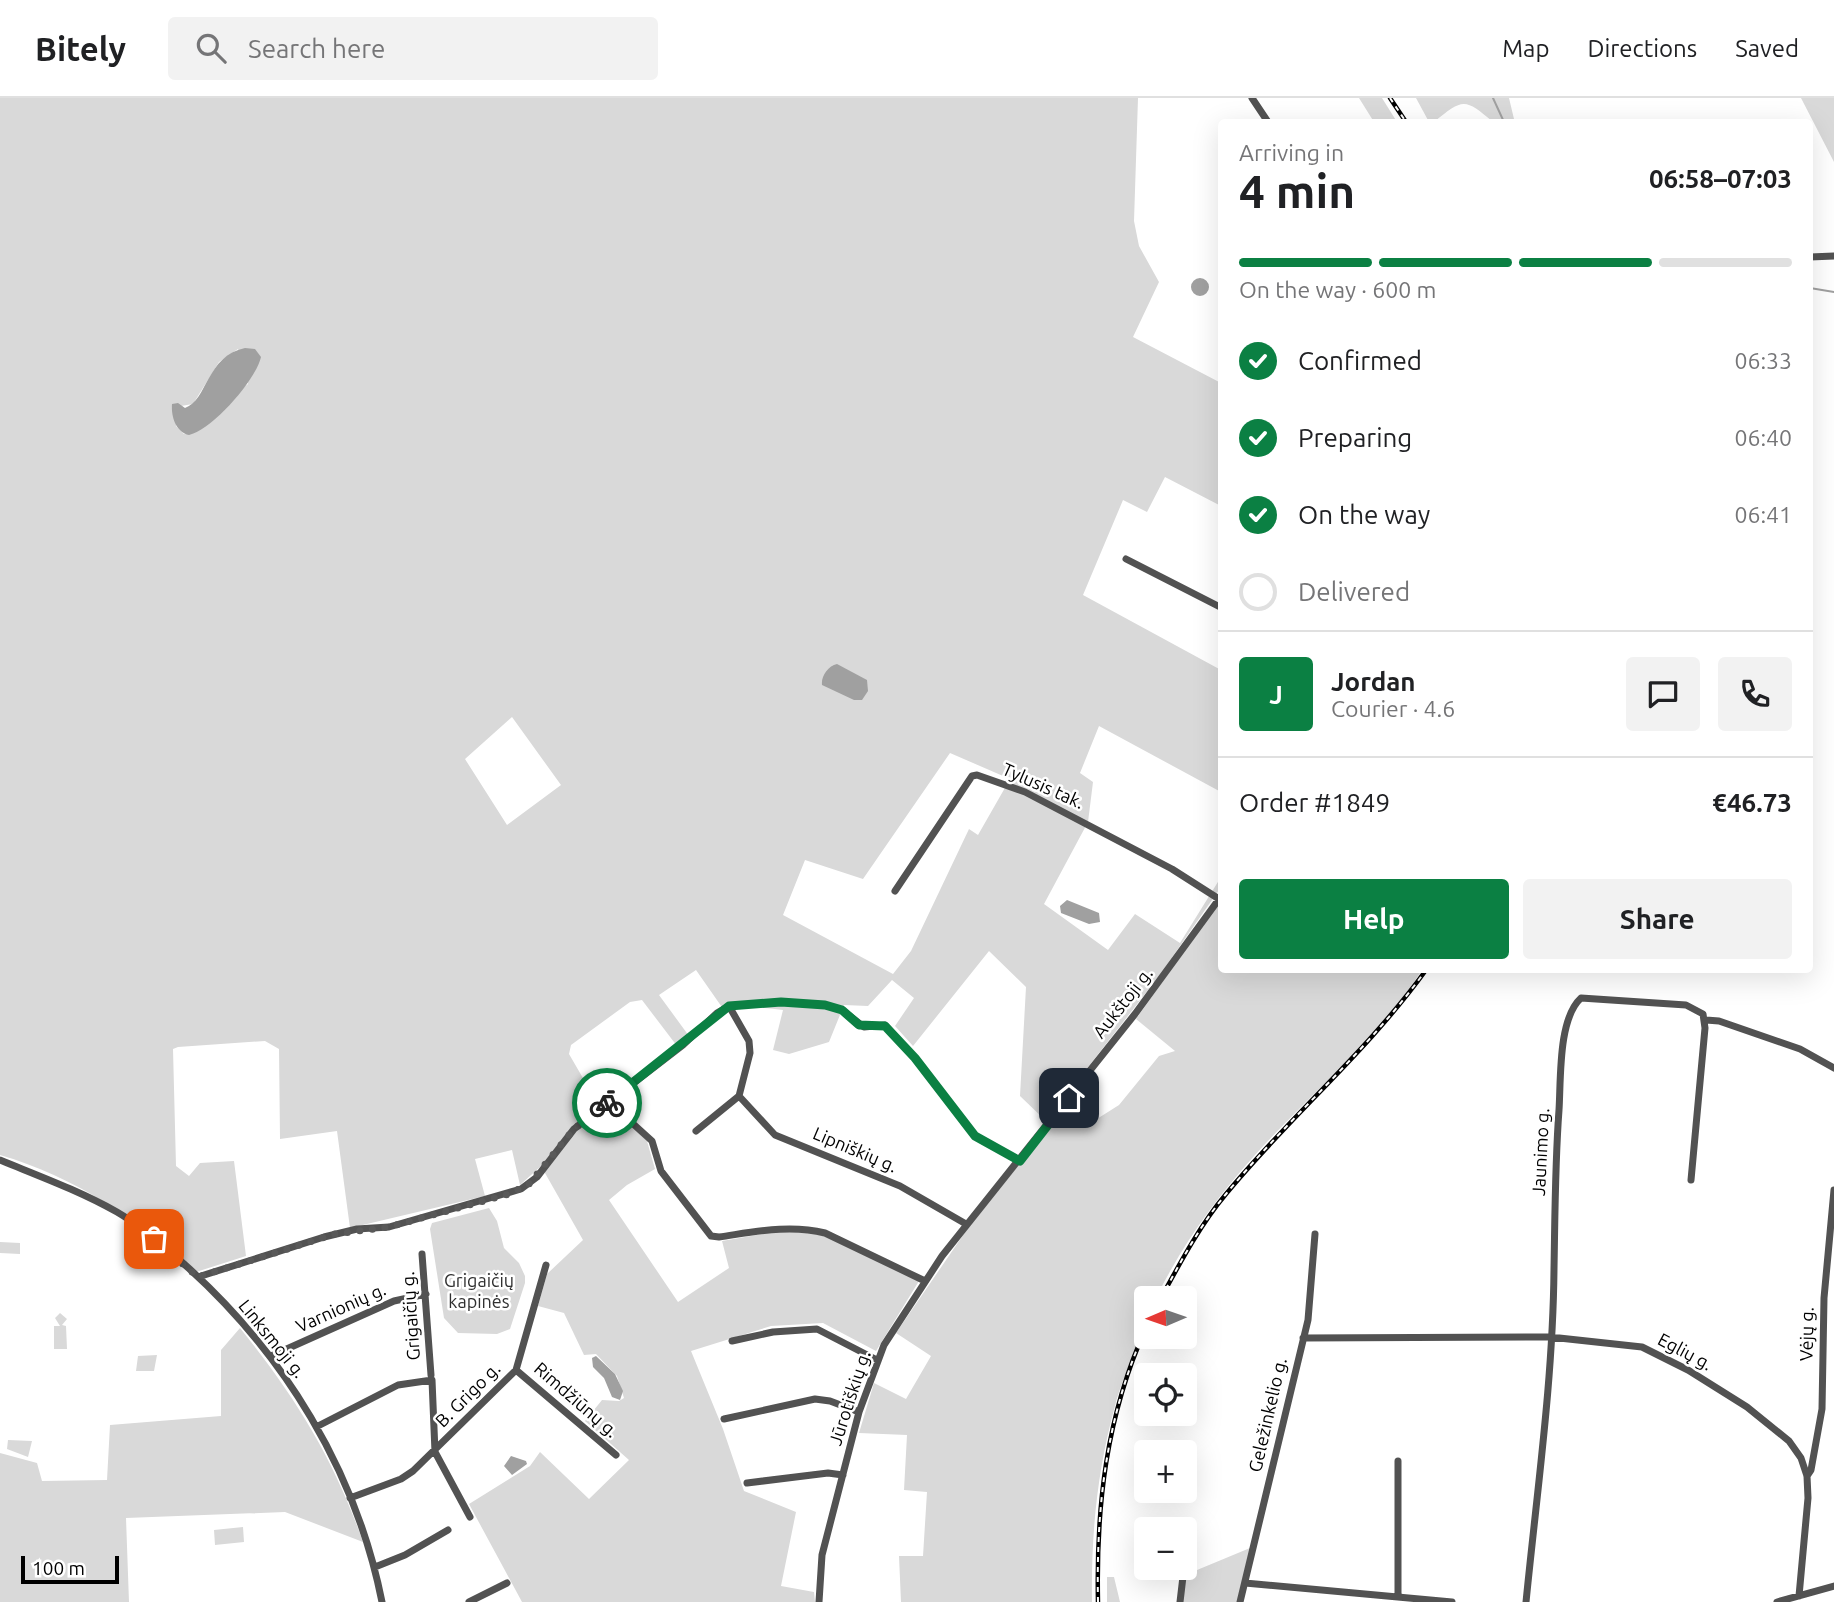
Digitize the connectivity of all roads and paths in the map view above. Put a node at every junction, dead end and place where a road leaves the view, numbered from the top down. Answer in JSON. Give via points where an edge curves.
{"nodes":[{"id":1,"x":1252,"y":98,"type":"edge"},
{"id":2,"x":1266,"y":119,"type":"edge"},
{"id":3,"x":1834,"y":256,"type":"edge"},
{"id":4,"x":1813,"y":257,"type":"edge"},
{"id":5,"x":1126,"y":559,"type":"dead end"},
{"id":6,"x":1218,"y":606,"type":"edge"},
{"id":7,"x":895,"y":891,"type":"dead end"},
{"id":8,"x":1218,"y":896,"type":"edge"},
{"id":9,"x":1218,"y":900,"type":"edge"},
{"id":10,"x":729,"y":1006,"type":"junction"},
{"id":11,"x":1706,"y":1020,"type":"junction"},
{"id":12,"x":1834,"y":1068,"type":"edge"},
{"id":13,"x":739,"y":1096,"type":"junction"},
{"id":14,"x":609,"y":1102,"type":"junction"},
{"id":15,"x":696,"y":1131,"type":"dead end"},
{"id":16,"x":0,"y":1160,"type":"edge"},
{"id":17,"x":1020,"y":1161,"type":"junction"},
{"id":18,"x":1691,"y":1180,"type":"dead end"},
{"id":19,"x":1834,"y":1190,"type":"edge"},
{"id":20,"x":966,"y":1224,"type":"junction"},
{"id":21,"x":1315,"y":1234,"type":"dead end"},
{"id":22,"x":1831,"y":1242,"type":"edge"},
{"id":23,"x":422,"y":1254,"type":"dead end"},
{"id":24,"x":546,"y":1265,"type":"dead end"},
{"id":25,"x":198,"y":1277,"type":"junction"},
{"id":26,"x":926,"y":1280,"type":"junction"},
{"id":27,"x":425,"y":1294,"type":"junction"},
{"id":28,"x":1550,"y":1337,"type":"junction"},
{"id":29,"x":1303,"y":1338,"type":"junction"},
{"id":30,"x":732,"y":1341,"type":"dead end"},
{"id":31,"x":271,"y":1356,"type":"junction"},
{"id":32,"x":877,"y":1360,"type":"junction"},
{"id":33,"x":516,"y":1370,"type":"junction"},
{"id":34,"x":431,"y":1377,"type":"junction"},
{"id":35,"x":859,"y":1412,"type":"junction"},
{"id":36,"x":724,"y":1419,"type":"dead end"},
{"id":37,"x":318,"y":1426,"type":"junction"},
{"id":38,"x":435,"y":1452,"type":"junction"},
{"id":39,"x":616,"y":1455,"type":"dead end"},
{"id":40,"x":1398,"y":1461,"type":"dead end"},
{"id":41,"x":843,"y":1475,"type":"junction"},
{"id":42,"x":1807,"y":1476,"type":"junction"},
{"id":43,"x":747,"y":1483,"type":"dead end"},
{"id":44,"x":350,"y":1498,"type":"junction"},
{"id":45,"x":470,"y":1517,"type":"dead end"},
{"id":46,"x":448,"y":1530,"type":"dead end"},
{"id":47,"x":375,"y":1567,"type":"junction"},
{"id":48,"x":1183,"y":1580,"type":"edge"},
{"id":49,"x":507,"y":1583,"type":"dead end"},
{"id":50,"x":1245,"y":1583,"type":"junction"},
{"id":51,"x":1834,"y":1586,"type":"edge"},
{"id":52,"x":1398,"y":1595,"type":"junction"},
{"id":53,"x":1799,"y":1596,"type":"junction"},
{"id":54,"x":1410,"y":1601,"type":"edge"},
{"id":55,"x":382,"y":1602,"type":"edge"},
{"id":56,"x":469,"y":1602,"type":"edge"},
{"id":57,"x":818,"y":1602,"type":"edge"},
{"id":58,"x":1180,"y":1602,"type":"edge"},
{"id":59,"x":1240,"y":1602,"type":"edge"},
{"id":60,"x":1452,"y":1602,"type":"edge"},
{"id":61,"x":1526,"y":1602,"type":"edge"},
{"id":62,"x":1777,"y":1602,"type":"edge"}],
"edges":[{"from":1,"to":2,"type":"street"},
{"from":3,"to":4,"type":"street"},
{"from":5,"to":6,"type":"street"},
{"from":7,"to":8,"type":"street","name":"Tylusis tak.","via":[[972,776],[977,775],[1025,792]]},
{"from":9,"to":17,"type":"street","name":"Aukštoji g."},
{"from":10,"to":13,"type":"street","via":[[750,1041]]},
{"from":10,"to":14,"type":"street"},
{"from":10,"to":17,"type":"street","via":[[825,1005],[842,1010],[859,1025],[885,1026],[975,1136]]},
{"from":11,"to":12,"type":"street","via":[[1781,1041]]},
{"from":11,"to":18,"type":"street"},
{"from":11,"to":28,"type":"street","name":"Jaunimo g.","via":[[1686,1005],[1597,996],[1574,1004],[1564,1043],[1557,1126]]},
{"from":13,"to":15,"type":"street"},
{"from":13,"to":20,"type":"street","name":"Lipniškių g.","via":[[775,1135],[900,1186]]},
{"from":14,"to":25,"type":"street","via":[[574,1129],[537,1177],[521,1189],[418,1223],[345,1231]]},
{"from":14,"to":26,"type":"street","via":[[652,1141],[661,1171],[711,1236],[811,1229]]},
{"from":16,"to":25,"type":"street","name":"Linksmoji g.","via":[[117,1212]]},
{"from":17,"to":20,"type":"street","name":"Jūrotiškių g."},
{"from":19,"to":22,"type":"street","name":"Vėjų g."},
{"from":20,"to":26,"type":"street","name":"Jūrotiškių g."},
{"from":21,"to":29,"type":"street","name":"Geležinkelio g."},
{"from":22,"to":42,"type":"street","name":"Vėjų g.","via":[[1824,1298],[1822,1409]]},
{"from":23,"to":27,"type":"street","name":"Grigaičių g."},
{"from":24,"to":33,"type":"street","name":"B. Grigo g."},
{"from":25,"to":31,"type":"street","name":"Linksmoji g."},
{"from":26,"to":32,"type":"street","name":"Jūrotiškių g."},
{"from":27,"to":31,"type":"street","name":"Varnionių g.","via":[[394,1301]]},
{"from":27,"to":34,"type":"street","name":"Grigaičių g."},
{"from":28,"to":29,"type":"street","name":"Eglių g."},
{"from":28,"to":42,"type":"street","name":"Eglių g.","via":[[1642,1348],[1688,1370],[1747,1407],[1789,1441]]},
{"from":28,"to":61,"type":"street","name":"Jaunimo g."},
{"from":29,"to":50,"type":"street","name":"Geležinkelio g."},
{"from":30,"to":32,"type":"street","via":[[817,1328]]},
{"from":31,"to":37,"type":"street","name":"Linksmoji g."},
{"from":32,"to":35,"type":"street","name":"Jūrotiškių g."},
{"from":33,"to":38,"type":"street","name":"B. Grigo g."},
{"from":33,"to":39,"type":"street","name":"Rimdžiūnų g."},
{"from":34,"to":37,"type":"street","via":[[398,1385]]},
{"from":34,"to":38,"type":"street","name":"Grigaičių g."},
{"from":35,"to":36,"type":"street","via":[[815,1399]]},
{"from":35,"to":41,"type":"street","name":"Jūrotiškių g."},
{"from":37,"to":44,"type":"street","name":"Linksmoji g."},
{"from":38,"to":44,"type":"street","name":"B. Grigo g.","via":[[401,1479]]},
{"from":38,"to":45,"type":"street","name":"Grigaičių g."},
{"from":40,"to":52,"type":"street"},
{"from":41,"to":43,"type":"street"},
{"from":41,"to":57,"type":"street","name":"Jūrotiškių g.","via":[[822,1555]]},
{"from":42,"to":53,"type":"street","name":"Eglių g."},
{"from":44,"to":47,"type":"street","name":"Linksmoji g."},
{"from":46,"to":47,"type":"street"},
{"from":47,"to":55,"type":"street","name":"Linksmoji g."},
{"from":48,"to":58,"type":"street"},
{"from":49,"to":56,"type":"street"},
{"from":50,"to":52,"type":"street"},
{"from":50,"to":59,"type":"street","name":"Geležinkelio g."},
{"from":51,"to":53,"type":"street"},
{"from":52,"to":54,"type":"street"},
{"from":53,"to":62,"type":"street"},
{"from":54,"to":60,"type":"street"}]}
